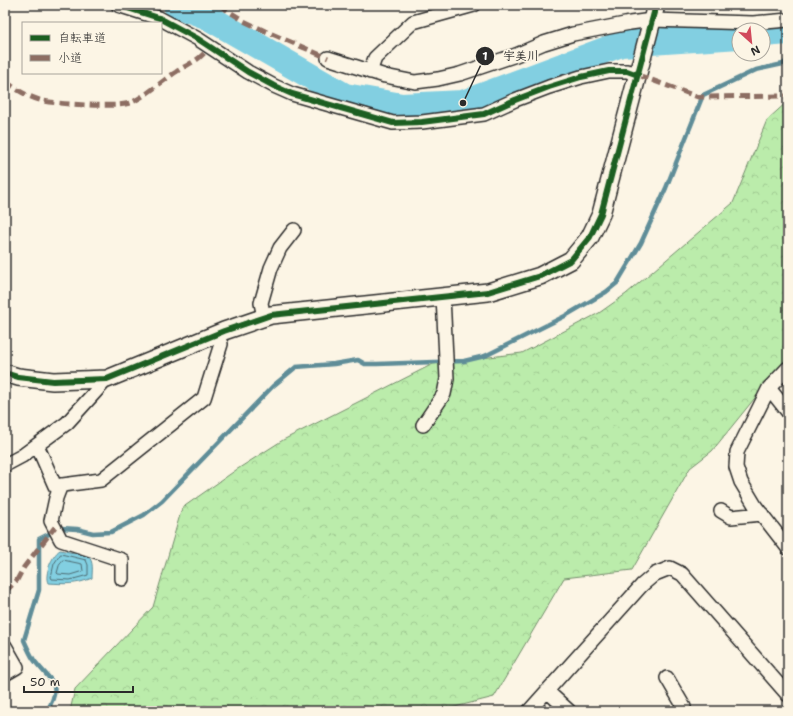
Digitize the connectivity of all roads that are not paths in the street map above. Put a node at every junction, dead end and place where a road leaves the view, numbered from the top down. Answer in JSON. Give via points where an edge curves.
{"nodes":[{"id":1,"x":118,"y":5,"type":"edge"},
{"id":2,"x":474,"y":5,"type":"edge"},
{"id":3,"x":456,"y":7,"type":"edge"},
{"id":4,"x":653,"y":18,"type":"edge"},
{"id":5,"x":788,"y":20,"type":"edge"},
{"id":6,"x":328,"y":58,"type":"dead end"},
{"id":7,"x":370,"y":72,"type":"junction"},
{"id":8,"x":639,"y":72,"type":"junction"},
{"id":9,"x":294,"y":230,"type":"dead end"},
{"id":10,"x":443,"y":296,"type":"junction"},
{"id":11,"x":264,"y":317,"type":"junction"},
{"id":12,"x":217,"y":334,"type":"junction"},
{"id":13,"x":788,"y":368,"type":"edge"},
{"id":14,"x":5,"y":373,"type":"edge"},
{"id":15,"x":108,"y":380,"type":"junction"},
{"id":16,"x":769,"y":388,"type":"junction"},
{"id":17,"x":788,"y":412,"type":"edge"},
{"id":18,"x":423,"y":425,"type":"dead end"},
{"id":19,"x":37,"y":445,"type":"junction"},
{"id":20,"x":5,"y":465,"type":"edge"},
{"id":21,"x":61,"y":485,"type":"junction"},
{"id":22,"x":721,"y":511,"type":"dead end"},
{"id":23,"x":762,"y":514,"type":"junction"},
{"id":24,"x":788,"y":548,"type":"edge"},
{"id":25,"x":122,"y":579,"type":"dead end"},
{"id":26,"x":5,"y":646,"type":"edge"},
{"id":27,"x":5,"y":674,"type":"edge"},
{"id":28,"x":667,"y":678,"type":"dead end"},
{"id":29,"x":547,"y":691,"type":"junction"},
{"id":30,"x":788,"y":695,"type":"edge"},
{"id":31,"x":683,"y":710,"type":"edge"},
{"id":32,"x":530,"y":711,"type":"edge"},
{"id":33,"x":569,"y":711,"type":"edge"}],
"edges":[{"from":1,"to":8,"type":"street","via":[[159,18],[198,39],[248,72],[292,94],[393,123],[484,114],[549,87],[581,77],[609,71]]},
{"from":2,"to":3,"type":"street"},
{"from":3,"to":7,"type":"street","via":[[413,22],[375,58]]},
{"from":4,"to":5,"type":"street","via":[[753,23]]},
{"from":4,"to":7,"type":"street","via":[[573,34],[460,74],[438,79],[415,82]]},
{"from":4,"to":8,"type":"street"},
{"from":6,"to":7,"type":"street"},
{"from":8,"to":10,"type":"street","via":[[601,214],[590,236],[571,260],[540,276],[488,292]]},
{"from":9,"to":11,"type":"street","via":[[280,248],[271,268],[261,303]]},
{"from":10,"to":11,"type":"street"},
{"from":10,"to":18,"type":"street","via":[[447,379],[444,394]]},
{"from":11,"to":12,"type":"street"},
{"from":12,"to":15,"type":"street"},
{"from":12,"to":21,"type":"street","via":[[221,344],[204,398],[101,480]]},
{"from":13,"to":16,"type":"street"},
{"from":14,"to":15,"type":"street","via":[[53,381]]},
{"from":15,"to":19,"type":"street","via":[[67,423]]},
{"from":16,"to":17,"type":"street"},
{"from":16,"to":23,"type":"street","via":[[737,452],[736,467],[741,482]]},
{"from":19,"to":20,"type":"street"},
{"from":19,"to":21,"type":"street","via":[[55,486]]},
{"from":21,"to":25,"type":"street","via":[[51,521],[61,540],[122,560]]},
{"from":22,"to":23,"type":"street","via":[[731,517]]},
{"from":23,"to":24,"type":"street"},
{"from":26,"to":27,"type":"street","via":[[17,667]]},
{"from":28,"to":31,"type":"street"},
{"from":29,"to":30,"type":"street","via":[[642,585],[655,574],[670,568],[682,574]]},
{"from":29,"to":32,"type":"street"},
{"from":29,"to":33,"type":"street"}]}
